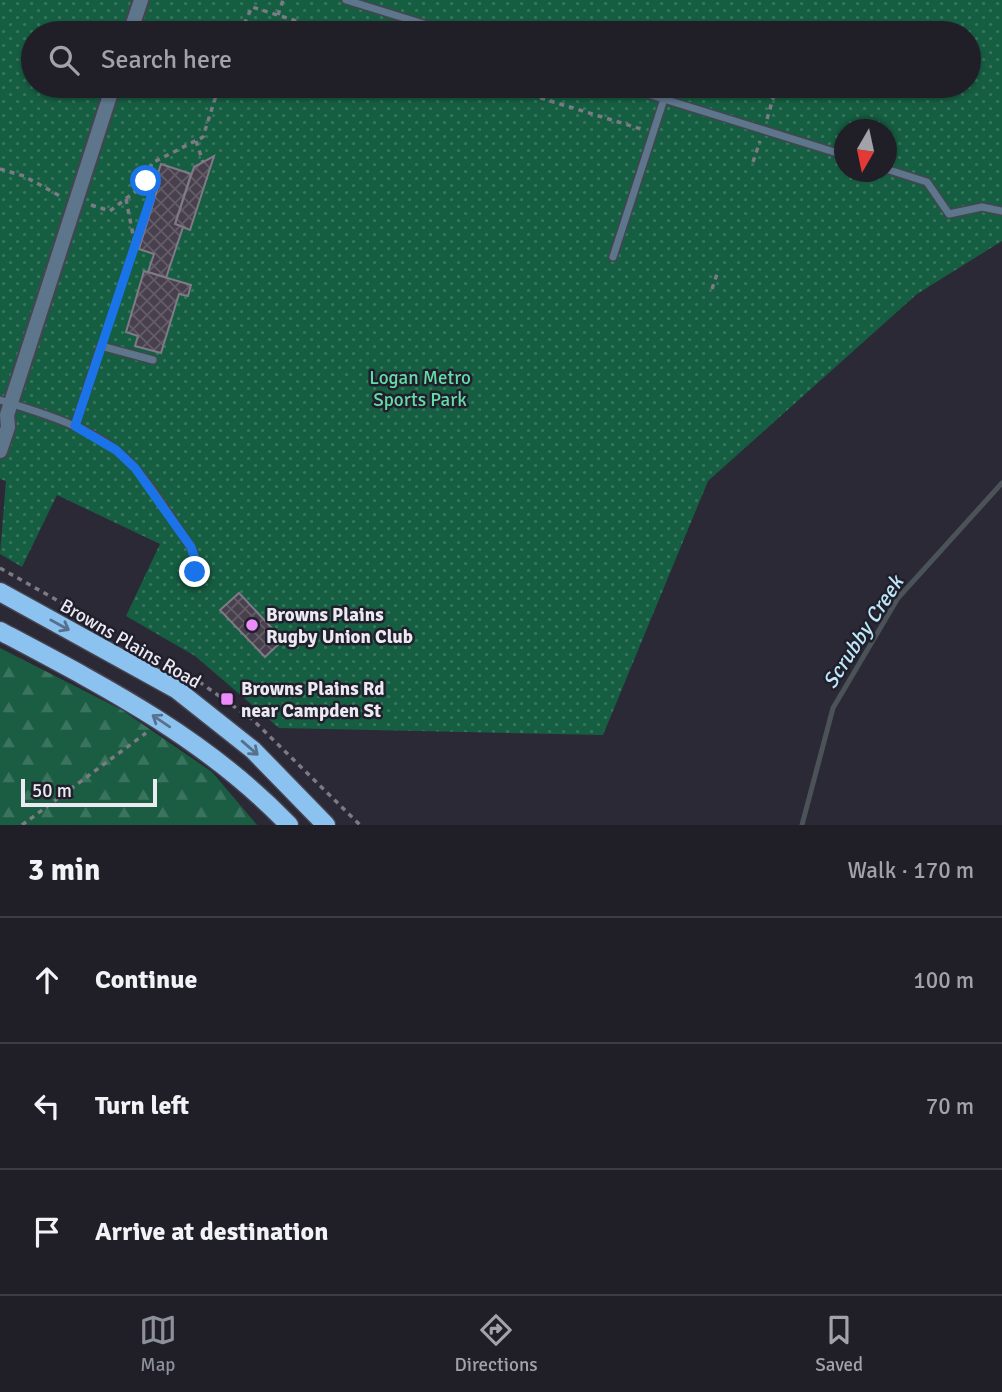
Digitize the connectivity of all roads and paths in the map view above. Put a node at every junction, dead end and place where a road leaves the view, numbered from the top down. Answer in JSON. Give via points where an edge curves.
{"nodes":[{"id":1,"x":141,"y":0,"type":"edge"},
{"id":2,"x":283,"y":0,"type":"edge"},
{"id":3,"x":346,"y":0,"type":"edge"},
{"id":4,"x":278,"y":15,"type":"junction"},
{"id":5,"x":134,"y":21,"type":"edge"},
{"id":6,"x":246,"y":21,"type":"edge"},
{"id":7,"x":297,"y":21,"type":"edge"},
{"id":8,"x":414,"y":21,"type":"edge"},
{"id":9,"x":109,"y":98,"type":"edge"},
{"id":10,"x":215,"y":98,"type":"edge"},
{"id":11,"x":541,"y":98,"type":"edge"},
{"id":12,"x":661,"y":98,"type":"edge"},
{"id":13,"x":773,"y":98,"type":"edge"},
{"id":14,"x":664,"y":99,"type":"junction"},
{"id":15,"x":766,"y":120,"type":"dead end"},
{"id":16,"x":653,"y":133,"type":"junction"},
{"id":17,"x":760,"y":139,"type":"dead end"},
{"id":18,"x":196,"y":141,"type":"junction"},
{"id":19,"x":834,"y":152,"type":"edge"},
{"id":20,"x":203,"y":162,"type":"dead end"},
{"id":21,"x":753,"y":162,"type":"dead end"},
{"id":22,"x":0,"y":169,"type":"edge"},
{"id":23,"x":897,"y":172,"type":"edge"},
{"id":24,"x":146,"y":181,"type":"junction"},
{"id":25,"x":66,"y":197,"type":"dead end"},
{"id":26,"x":126,"y":199,"type":"junction"},
{"id":27,"x":87,"y":204,"type":"dead end"},
{"id":28,"x":1002,"y":211,"type":"edge"},
{"id":29,"x":135,"y":245,"type":"junction"},
{"id":30,"x":613,"y":257,"type":"dead end"},
{"id":31,"x":717,"y":274,"type":"dead end"},
{"id":32,"x":712,"y":289,"type":"dead end"},
{"id":33,"x":103,"y":346,"type":"junction"},
{"id":34,"x":153,"y":360,"type":"dead end"},
{"id":35,"x":5,"y":410,"type":"edge"},
{"id":36,"x":75,"y":426,"type":"junction"},
{"id":37,"x":0,"y":451,"type":"edge"},
{"id":38,"x":195,"y":572,"type":"dead end"},
{"id":39,"x":3,"y":592,"type":"edge"},
{"id":40,"x":0,"y":631,"type":"edge"},
{"id":41,"x":162,"y":722,"type":"junction"},
{"id":42,"x":22,"y":825,"type":"edge"},
{"id":43,"x":289,"y":825,"type":"edge"},
{"id":44,"x":326,"y":825,"type":"edge"}],
"edges":[{"from":1,"to":5,"type":"street"},
{"from":2,"to":4,"type":"path"},
{"from":3,"to":8,"type":"lane"},
{"from":4,"to":6,"type":"path","via":[[252,7]]},
{"from":4,"to":7,"type":"path"},
{"from":9,"to":35,"type":"street"},
{"from":10,"to":18,"type":"path","via":[[203,137]]},
{"from":11,"to":16,"type":"path"},
{"from":12,"to":14,"type":"lane"},
{"from":13,"to":15,"type":"path"},
{"from":14,"to":16,"type":"lane"},
{"from":14,"to":19,"type":"lane"},
{"from":16,"to":30,"type":"lane"},
{"from":17,"to":21,"type":"path"},
{"from":18,"to":20,"type":"path"},
{"from":18,"to":24,"type":"path","via":[[152,163]]},
{"from":22,"to":25,"type":"path"},
{"from":23,"to":28,"type":"lane","via":[[927,182],[949,214],[982,207]]},
{"from":24,"to":26,"type":"path"},
{"from":24,"to":29,"type":"path","via":[[151,197]]},
{"from":26,"to":27,"type":"path","via":[[110,211]]},
{"from":26,"to":29,"type":"path"},
{"from":29,"to":33,"type":"path"},
{"from":31,"to":32,"type":"path"},
{"from":33,"to":34,"type":"lane"},
{"from":33,"to":36,"type":"lane"},
{"from":35,"to":36,"type":"lane"},
{"from":35,"to":37,"type":"street","via":[[8,427]]},
{"from":36,"to":38,"type":"lane","via":[[116,450],[135,468],[191,547]]},
{"from":39,"to":44,"type":"main road","name":"Browns Plains Road","one_way":true,"via":[[176,689],[253,750]]},
{"from":41,"to":40,"type":"main road","one_way":true,"via":[[130,700]]},
{"from":41,"to":42,"type":"path"},
{"from":41,"to":43,"type":"main road","via":[[220,761]]}]}
